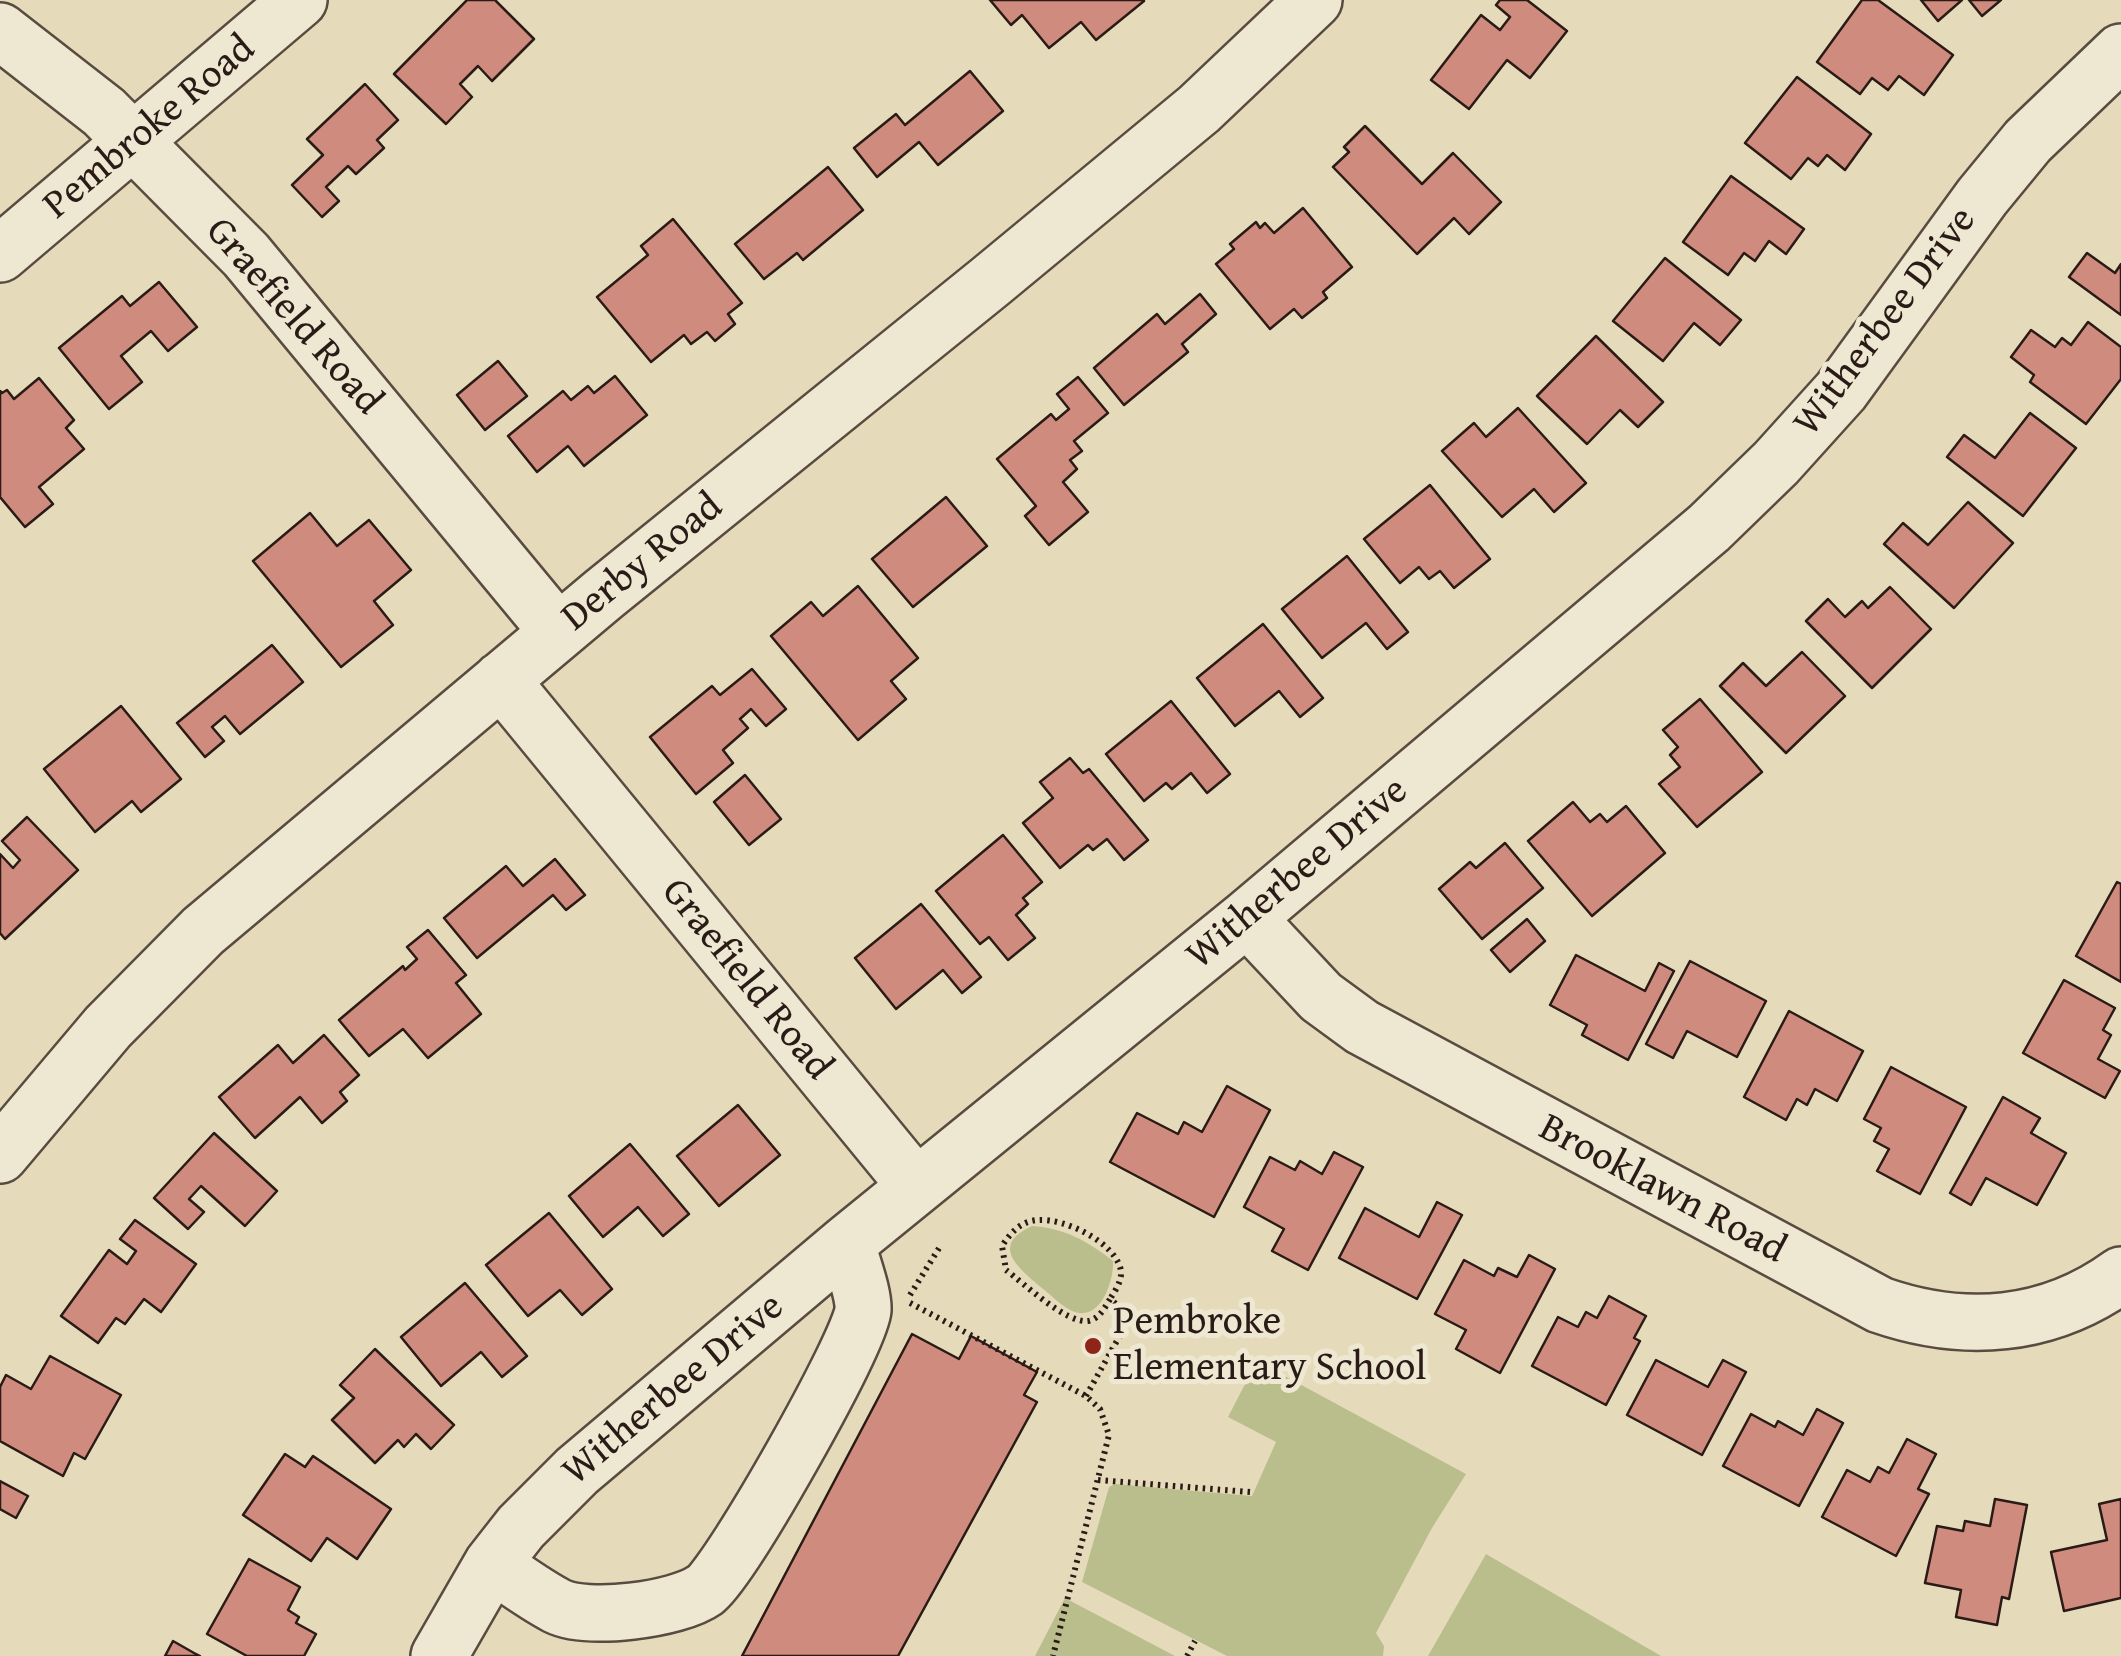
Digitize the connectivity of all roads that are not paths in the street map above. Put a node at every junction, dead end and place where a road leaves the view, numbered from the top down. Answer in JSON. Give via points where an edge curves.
{"nodes":[{"id":1,"x":299,"y":0,"type":"edge"},
{"id":2,"x":1314,"y":0,"type":"edge"},
{"id":3,"x":0,"y":31,"type":"edge"},
{"id":4,"x":2121,"y":52,"type":"edge"},
{"id":5,"x":134,"y":142,"type":"junction"},
{"id":6,"x":0,"y":254,"type":"edge"},
{"id":7,"x":558,"y":632,"type":"junction"},
{"id":8,"x":501,"y":680,"type":"junction"},
{"id":9,"x":1246,"y":918,"type":"junction"},
{"id":10,"x":0,"y":1155,"type":"edge"},
{"id":11,"x":916,"y":1186,"type":"junction"},
{"id":12,"x":847,"y":1243,"type":"junction"},
{"id":13,"x":2121,"y":1274,"type":"edge"},
{"id":14,"x":492,"y":1564,"type":"junction"},
{"id":15,"x":438,"y":1656,"type":"edge"}],
"edges":[{"from":1,"to":5,"type":"street","name":"Pembroke Road"},
{"from":2,"to":7,"type":"street","name":"Derby Road","via":[[1199,109]]},
{"from":3,"to":5,"type":"street","name":"Graefield Road"},
{"from":4,"to":9,"type":"street","name":"Witherbee Drive","via":[[2028,142],[1842,390],[1776,463],[1626,602]]},
{"from":5,"to":6,"type":"street","name":"Pembroke Road"},
{"from":5,"to":7,"type":"street","name":"Graefield Road","via":[[246,255]]},
{"from":7,"to":8,"type":"street","name":"Derby Road"},
{"from":8,"to":10,"type":"street","name":"Derby Road","via":[[203,932],[108,1027]]},
{"from":8,"to":11,"type":"street","name":"Graefield Road"},
{"from":9,"to":11,"type":"street","name":"Witherbee Drive"},
{"from":9,"to":13,"type":"street","name":"Brooklawn Road","via":[[1321,997],[1362,1026],[1880,1305],[1947,1322],[2021,1320],[2064,1308]]},
{"from":11,"to":12,"type":"street","name":"Witherbee Drive"},
{"from":12,"to":14,"type":"street","name":"Witherbee Drive","via":[[577,1471]]},
{"from":12,"to":14,"type":"street","via":[[863,1310],[846,1356],[788,1466],[707,1589],[660,1608],[560,1608]]},
{"from":14,"to":15,"type":"street","name":"Witherbee Drive"}]}
